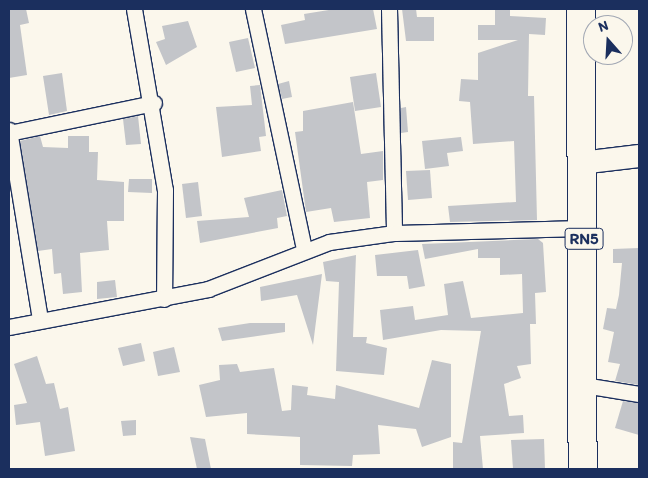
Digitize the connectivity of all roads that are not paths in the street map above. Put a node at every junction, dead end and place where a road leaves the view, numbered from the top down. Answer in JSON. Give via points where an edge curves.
{"nodes":[{"id":1,"x":134,"y":9,"type":"edge"},
{"id":2,"x":253,"y":9,"type":"edge"},
{"id":3,"x":389,"y":9,"type":"edge"},
{"id":4,"x":581,"y":9,"type":"edge"},
{"id":5,"x":154,"y":103,"type":"junction"},
{"id":6,"x":9,"y":132,"type":"edge"},
{"id":7,"x":639,"y":156,"type":"edge"},
{"id":8,"x":580,"y":163,"type":"junction"},
{"id":9,"x":584,"y":228,"type":"junction"},
{"id":10,"x":394,"y":232,"type":"junction"},
{"id":11,"x":304,"y":249,"type":"junction"},
{"id":12,"x":164,"y":299,"type":"junction"},
{"id":13,"x":40,"y":319,"type":"junction"},
{"id":14,"x":9,"y":327,"type":"edge"},
{"id":15,"x":584,"y":385,"type":"junction"},
{"id":16,"x":639,"y":394,"type":"edge"},
{"id":17,"x":583,"y":469,"type":"edge"}],
"edges":[{"from":1,"to":5,"type":"street"},
{"from":2,"to":11,"type":"street"},
{"from":3,"to":10,"type":"street"},
{"from":4,"to":8,"type":"highway","number":"RN5"},
{"from":5,"to":6,"type":"street"},
{"from":5,"to":12,"type":"street","via":[[165,190]]},
{"from":6,"to":13,"type":"street"},
{"from":7,"to":8,"type":"street"},
{"from":8,"to":9,"type":"highway","number":"RN5"},
{"from":9,"to":10,"type":"street"},
{"from":9,"to":15,"type":"highway","number":"RN5"},
{"from":10,"to":11,"type":"street"},
{"from":11,"to":12,"type":"street","via":[[247,275]]},
{"from":12,"to":13,"type":"street"},
{"from":13,"to":14,"type":"street"},
{"from":15,"to":16,"type":"street"},
{"from":15,"to":17,"type":"highway","number":"RN5"}]}
